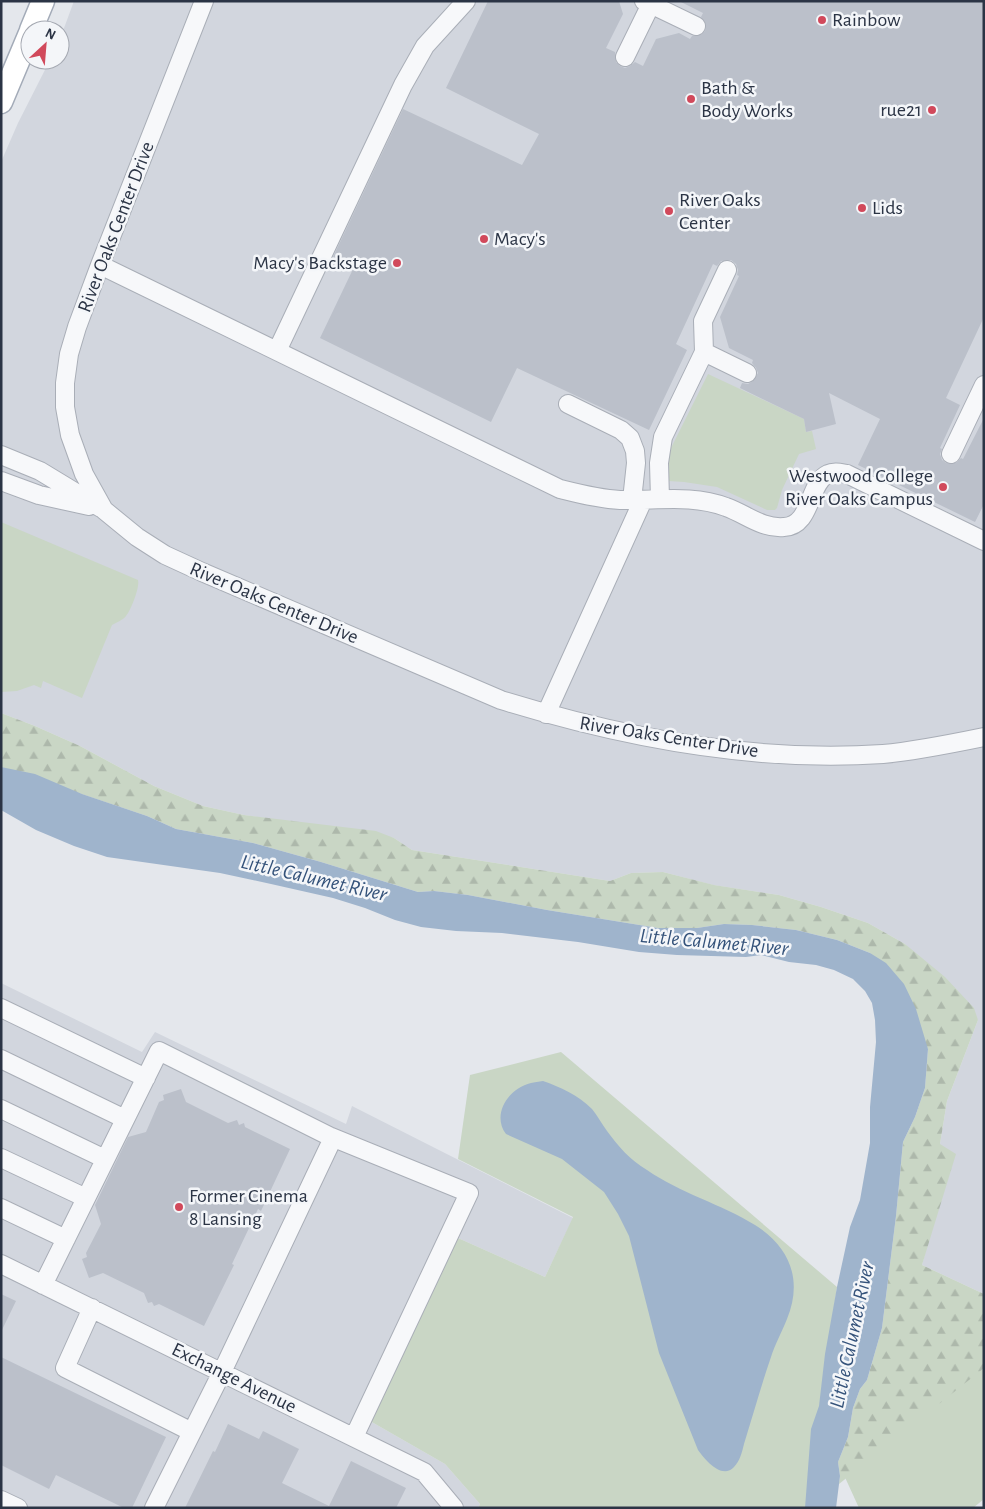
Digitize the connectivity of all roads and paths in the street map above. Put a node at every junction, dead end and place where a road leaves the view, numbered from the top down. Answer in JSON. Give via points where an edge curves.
{"nodes":[{"id":1,"x":44,"y":1,"type":"edge"},
{"id":2,"x":204,"y":1,"type":"edge"},
{"id":3,"x":466,"y":1,"type":"edge"},
{"id":4,"x":647,"y":3,"type":"edge"},
{"id":5,"x":36,"y":20,"type":"edge"},
{"id":6,"x":696,"y":26,"type":"dead end"},
{"id":7,"x":625,"y":57,"type":"dead end"},
{"id":8,"x":20,"y":58,"type":"edge"},
{"id":9,"x":1,"y":102,"type":"edge"},
{"id":10,"x":100,"y":265,"type":"junction"},
{"id":11,"x":727,"y":270,"type":"dead end"},
{"id":12,"x":277,"y":351,"type":"junction"},
{"id":13,"x":704,"y":352,"type":"junction"},
{"id":14,"x":747,"y":373,"type":"dead end"},
{"id":15,"x":984,"y":385,"type":"edge"},
{"id":16,"x":568,"y":404,"type":"dead end"},
{"id":17,"x":951,"y":454,"type":"dead end"},
{"id":18,"x":1,"y":455,"type":"edge"},
{"id":19,"x":1,"y":481,"type":"edge"},
{"id":20,"x":645,"y":500,"type":"junction"},
{"id":21,"x":104,"y":510,"type":"junction"},
{"id":22,"x":984,"y":541,"type":"edge"},
{"id":23,"x":546,"y":714,"type":"junction"},
{"id":24,"x":984,"y":737,"type":"edge"},
{"id":25,"x":1,"y":1008,"type":"edge"},
{"id":26,"x":1,"y":1059,"type":"edge"},
{"id":27,"x":146,"y":1078,"type":"junction"},
{"id":28,"x":1,"y":1108,"type":"edge"},
{"id":29,"x":125,"y":1119,"type":"junction"},
{"id":30,"x":333,"y":1138,"type":"junction"},
{"id":31,"x":1,"y":1158,"type":"edge"},
{"id":32,"x":105,"y":1159,"type":"junction"},
{"id":33,"x":86,"y":1198,"type":"junction"},
{"id":34,"x":1,"y":1208,"type":"edge"},
{"id":35,"x":66,"y":1239,"type":"junction"},
{"id":36,"x":1,"y":1264,"type":"edge"},
{"id":37,"x":43,"y":1285,"type":"junction"},
{"id":38,"x":92,"y":1308,"type":"junction"},
{"id":39,"x":222,"y":1372,"type":"junction"},
{"id":40,"x":192,"y":1432,"type":"junction"},
{"id":41,"x":354,"y":1437,"type":"junction"},
{"id":42,"x":1,"y":1500,"type":"edge"},
{"id":43,"x":18,"y":1508,"type":"edge"},
{"id":44,"x":154,"y":1508,"type":"edge"},
{"id":45,"x":454,"y":1508,"type":"edge"}],
"edges":[{"from":1,"to":5,"type":"main road"},
{"from":2,"to":10,"type":"street","name":"River Oaks Center Drive"},
{"from":3,"to":12,"type":"street","via":[[425,46]]},
{"from":4,"to":6,"type":"street"},
{"from":4,"to":7,"type":"street"},
{"from":8,"to":9,"type":"main road"},
{"from":10,"to":12,"type":"street"},
{"from":10,"to":21,"type":"street","name":"River Oaks Center Drive","via":[[69,354],[65,407],[70,435],[84,474]]},
{"from":11,"to":13,"type":"street","via":[[703,321]]},
{"from":12,"to":20,"type":"street","via":[[560,489],[597,498]]},
{"from":13,"to":14,"type":"street"},
{"from":13,"to":20,"type":"street","via":[[663,437]]},
{"from":15,"to":17,"type":"street"},
{"from":16,"to":20,"type":"street","via":[[621,430],[630,438]]},
{"from":18,"to":21,"type":"street","via":[[40,471]]},
{"from":19,"to":21,"type":"street","via":[[39,495]]},
{"from":20,"to":22,"type":"street","via":[[680,498],[706,501],[727,507],[760,524],[786,528],[804,515],[823,478],[837,472]]},
{"from":20,"to":23,"type":"street"},
{"from":21,"to":23,"type":"street","name":"River Oaks Center Drive","via":[[137,537],[179,562],[502,700]]},
{"from":23,"to":24,"type":"street","name":"River Oaks Center Drive","via":[[620,733],[778,754],[884,754]]},
{"from":25,"to":27,"type":"street"},
{"from":26,"to":29,"type":"street"},
{"from":27,"to":29,"type":"street"},
{"from":27,"to":30,"type":"street","via":[[159,1051]]},
{"from":28,"to":32,"type":"street"},
{"from":29,"to":32,"type":"street"},
{"from":30,"to":39,"type":"street"},
{"from":30,"to":41,"type":"street","via":[[469,1193]]},
{"from":31,"to":33,"type":"street"},
{"from":32,"to":33,"type":"street"},
{"from":33,"to":35,"type":"street"},
{"from":34,"to":35,"type":"street"},
{"from":35,"to":37,"type":"street"},
{"from":36,"to":37,"type":"street","name":"Exchange Avenue"},
{"from":37,"to":38,"type":"street","name":"Exchange Avenue"},
{"from":38,"to":39,"type":"street","name":"Exchange Avenue"},
{"from":38,"to":40,"type":"street","via":[[66,1368]]},
{"from":39,"to":40,"type":"street"},
{"from":39,"to":41,"type":"street","name":"Exchange Avenue"},
{"from":40,"to":44,"type":"street"},
{"from":41,"to":45,"type":"street","name":"Exchange Avenue","via":[[424,1472]]},
{"from":42,"to":43,"type":"street"}]}
